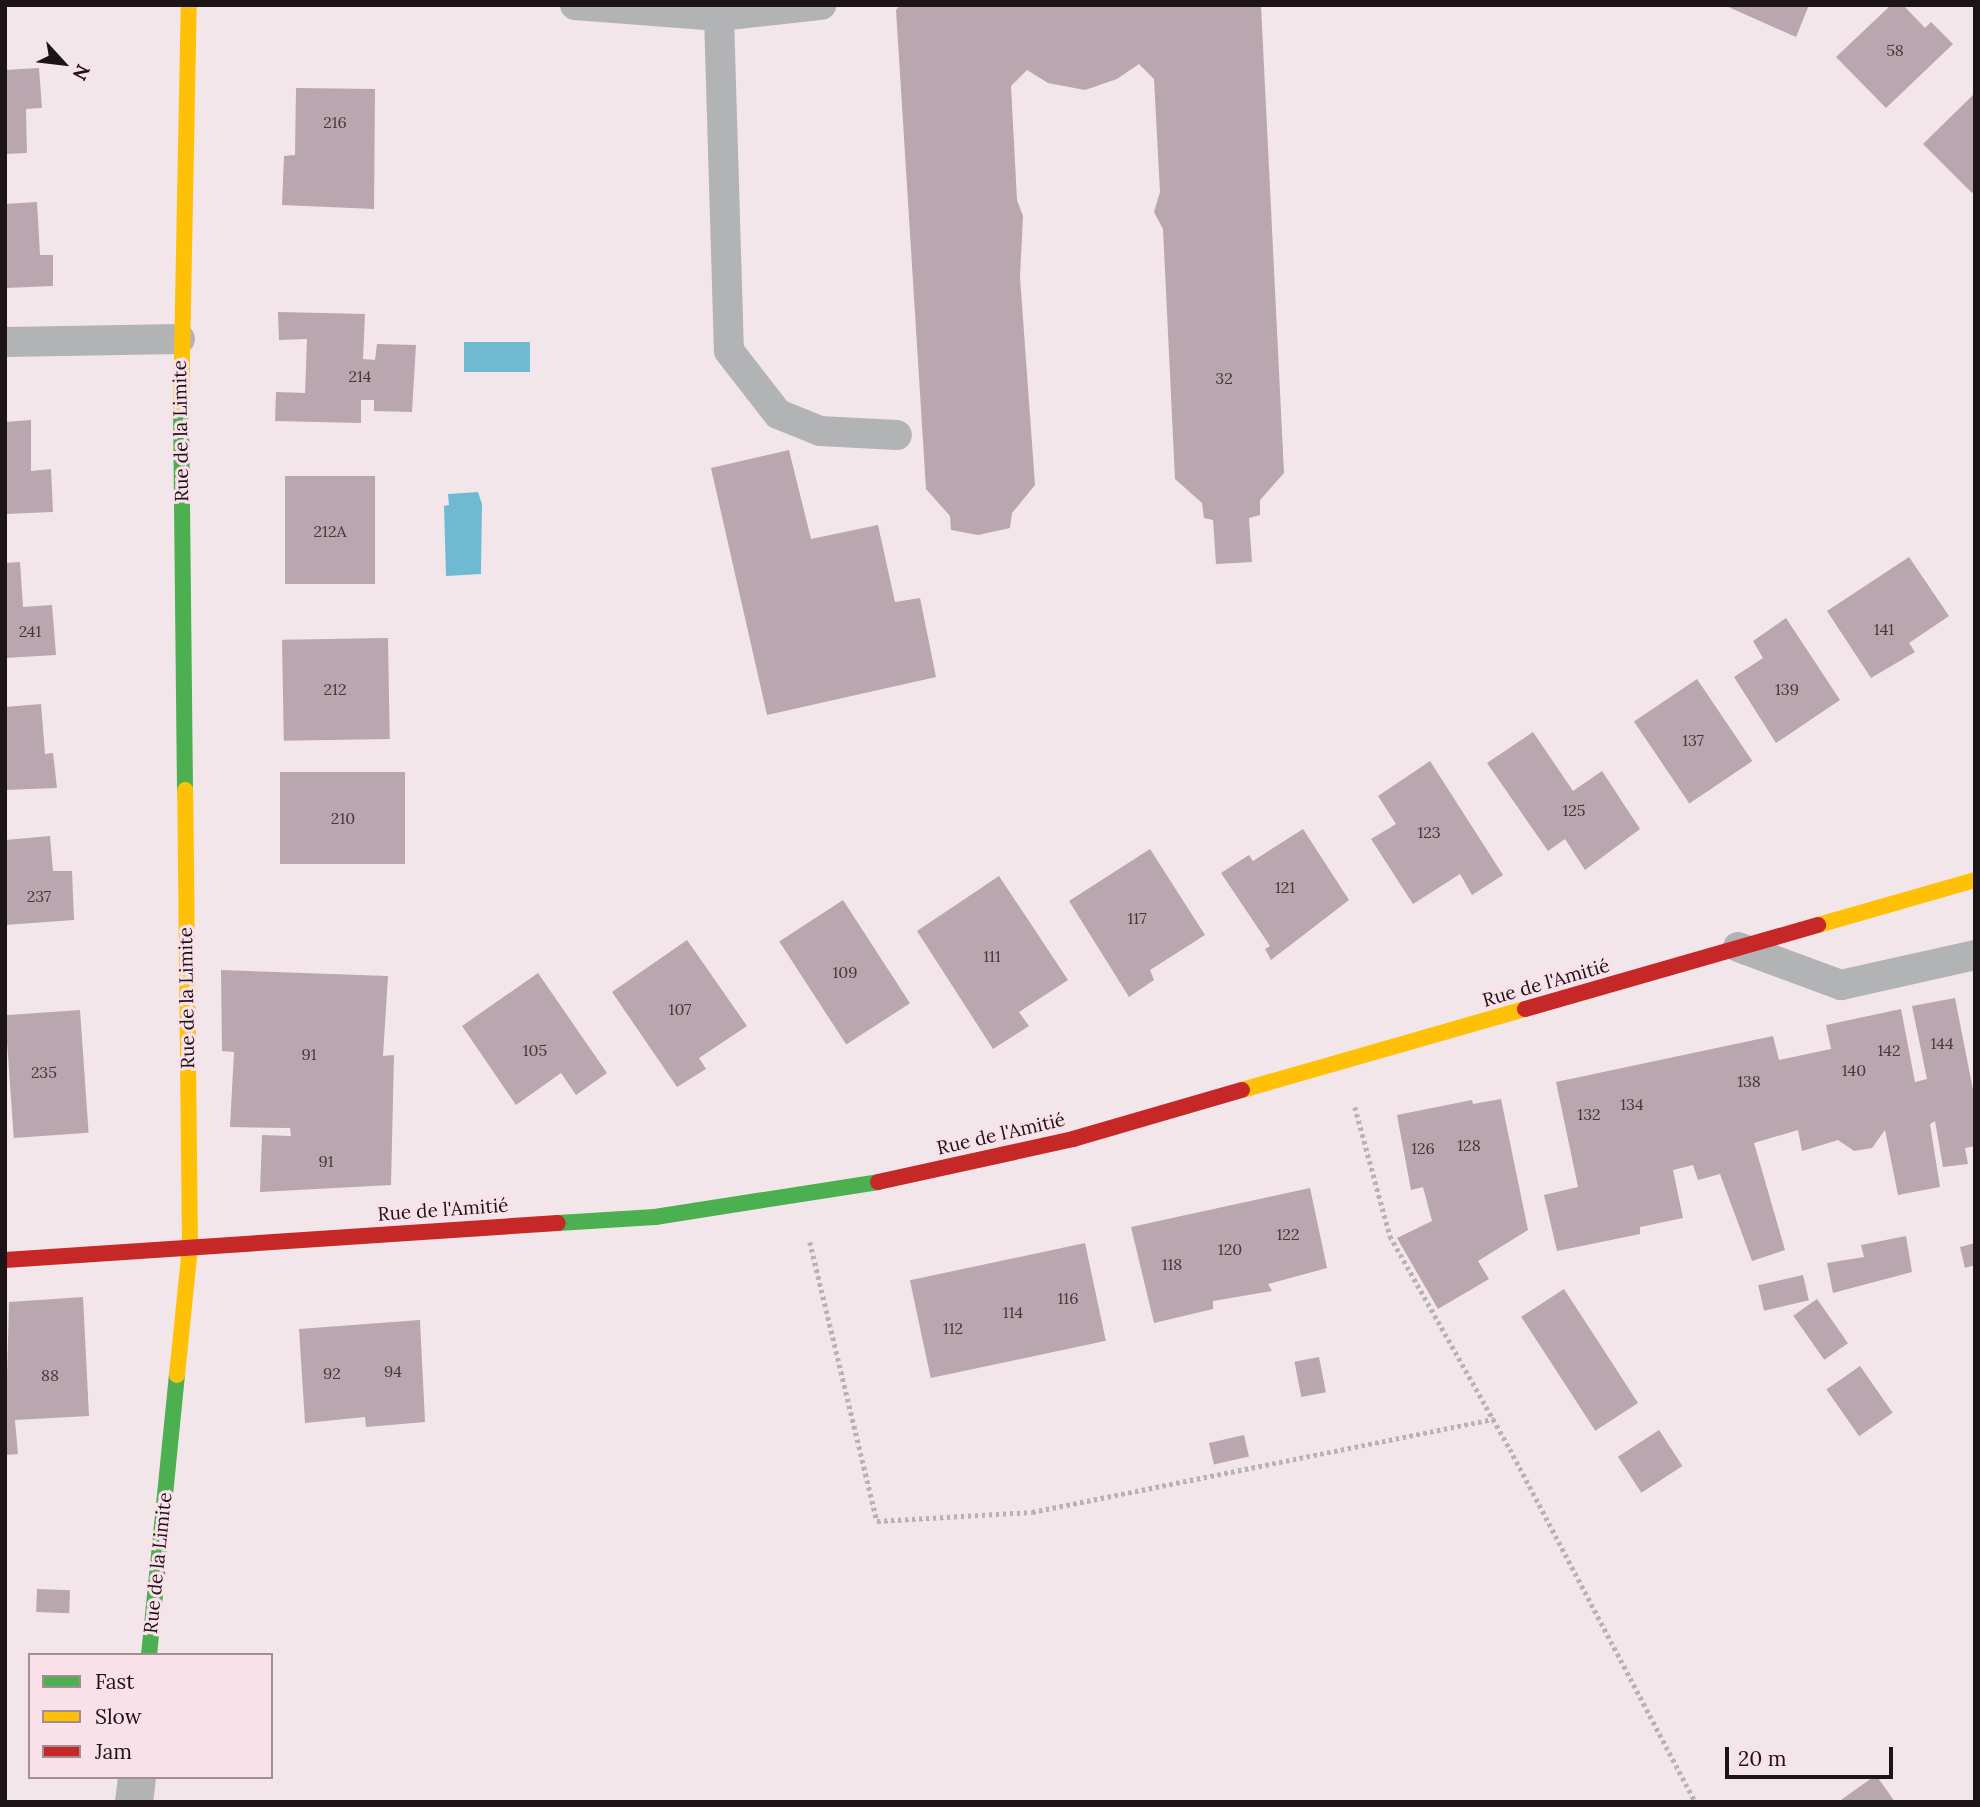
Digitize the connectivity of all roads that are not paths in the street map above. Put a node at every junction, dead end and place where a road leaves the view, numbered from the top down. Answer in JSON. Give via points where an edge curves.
{"nodes":[{"id":1,"x":189,"y":5,"type":"edge"},
{"id":2,"x":575,"y":5,"type":"edge"},
{"id":3,"x":821,"y":5,"type":"edge"},
{"id":4,"x":719,"y":16,"type":"junction"},
{"id":5,"x":180,"y":339,"type":"junction"},
{"id":6,"x":5,"y":342,"type":"edge"},
{"id":7,"x":897,"y":435,"type":"dead end"},
{"id":8,"x":1975,"y":880,"type":"edge"},
{"id":9,"x":1738,"y":947,"type":"junction"},
{"id":10,"x":1975,"y":955,"type":"edge"},
{"id":11,"x":190,"y":1248,"type":"junction"},
{"id":12,"x":5,"y":1260,"type":"edge"},
{"id":13,"x":149,"y":1653,"type":"edge"},
{"id":14,"x":137,"y":1779,"type":"edge"},
{"id":15,"x":134,"y":1802,"type":"edge"}],
"edges":[{"from":1,"to":5,"type":"street","name":"Rue de la Limite"},
{"from":2,"to":4,"type":"lane"},
{"from":3,"to":4,"type":"lane"},
{"from":4,"to":7,"type":"lane","via":[[729,351],[778,414],[820,431]]},
{"from":5,"to":6,"type":"lane","name":"Rue de la Limite"},
{"from":5,"to":11,"type":"street","name":"Rue de la Limite"},
{"from":8,"to":9,"type":"street","name":"Rue de l'Amitié"},
{"from":9,"to":10,"type":"lane","via":[[1841,985]]},
{"from":9,"to":11,"type":"street","name":"Rue de l'Amitié","via":[[1073,1139],[905,1178],[655,1217]]},
{"from":11,"to":12,"type":"street","name":"Rue de l'Amitié"},
{"from":11,"to":13,"type":"street","name":"Rue de la Limite"},
{"from":14,"to":15,"type":"street"}]}
